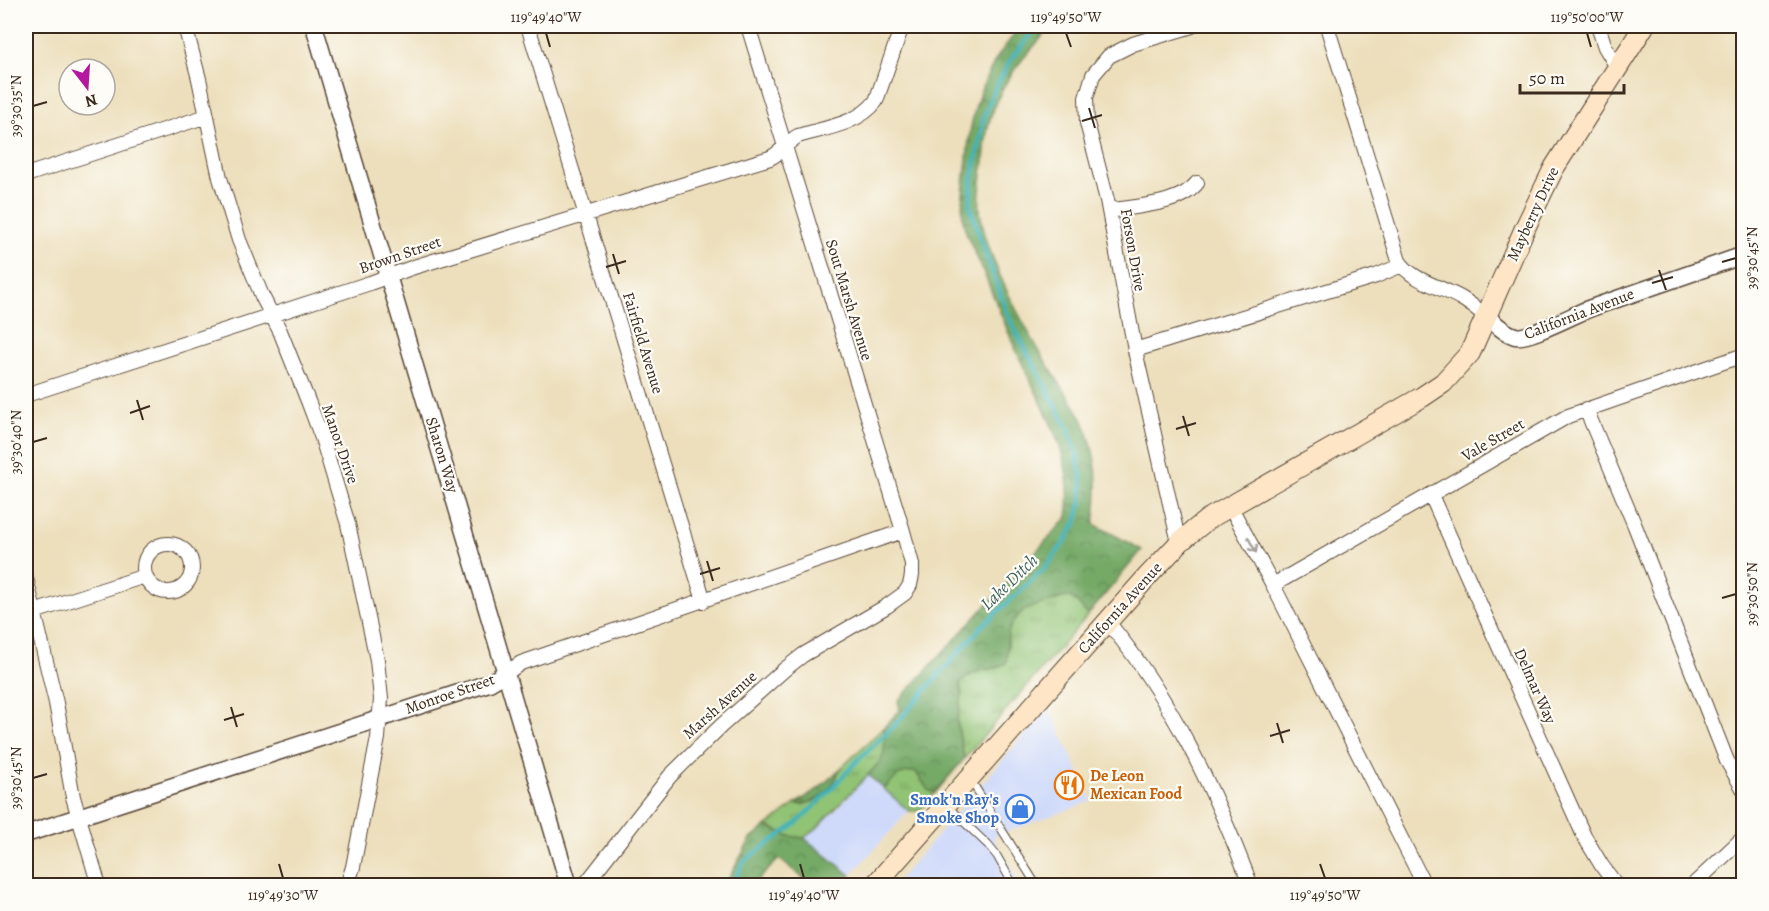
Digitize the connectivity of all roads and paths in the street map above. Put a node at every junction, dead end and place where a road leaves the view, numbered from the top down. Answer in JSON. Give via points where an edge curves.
{"nodes":[{"id":1,"x":185,"y":26,"type":"edge"},
{"id":2,"x":314,"y":26,"type":"edge"},
{"id":3,"x":528,"y":26,"type":"edge"},
{"id":4,"x":748,"y":26,"type":"edge"},
{"id":5,"x":902,"y":26,"type":"edge"},
{"id":6,"x":1192,"y":26,"type":"edge"},
{"id":7,"x":1327,"y":26,"type":"edge"},
{"id":8,"x":1598,"y":26,"type":"edge"},
{"id":9,"x":1644,"y":26,"type":"edge"},
{"id":10,"x":1617,"y":67,"type":"junction"},
{"id":11,"x":207,"y":116,"type":"junction"},
{"id":12,"x":785,"y":147,"type":"junction"},
{"id":13,"x":26,"y":175,"type":"edge"},
{"id":14,"x":1197,"y":183,"type":"dead end"},
{"id":15,"x":1109,"y":211,"type":"junction"},
{"id":16,"x":586,"y":214,"type":"junction"},
{"id":17,"x":1743,"y":255,"type":"edge"},
{"id":18,"x":1402,"y":266,"type":"junction"},
{"id":19,"x":388,"y":276,"type":"junction"},
{"id":20,"x":273,"y":315,"type":"junction"},
{"id":21,"x":1487,"y":317,"type":"junction"},
{"id":22,"x":1135,"y":350,"type":"junction"},
{"id":23,"x":1743,"y":355,"type":"edge"},
{"id":24,"x":26,"y":395,"type":"edge"},
{"id":25,"x":1422,"y":397,"type":"joint"},
{"id":26,"x":1586,"y":409,"type":"junction"},
{"id":27,"x":1431,"y":495,"type":"junction"},
{"id":28,"x":1230,"y":506,"type":"junction"},
{"id":29,"x":903,"y":531,"type":"junction"},
{"id":30,"x":1179,"y":543,"type":"junction"},
{"id":31,"x":145,"y":576,"type":"dead end"},
{"id":32,"x":26,"y":578,"type":"edge"},
{"id":33,"x":910,"y":585,"type":"joint"},
{"id":34,"x":1273,"y":585,"type":"junction"},
{"id":35,"x":704,"y":601,"type":"junction"},
{"id":36,"x":34,"y":612,"type":"junction"},
{"id":37,"x":1107,"y":621,"type":"junction"},
{"id":38,"x":506,"y":673,"type":"junction"},
{"id":39,"x":380,"y":718,"type":"junction"},
{"id":40,"x":969,"y":777,"type":"junction"},
{"id":41,"x":1743,"y":790,"type":"edge"},
{"id":42,"x":945,"y":804,"type":"junction"},
{"id":43,"x":79,"y":816,"type":"junction"},
{"id":44,"x":26,"y":834,"type":"edge"},
{"id":45,"x":1743,"y":837,"type":"edge"},
{"id":46,"x":880,"y":883,"type":"edge"},
{"id":47,"x":99,"y":885,"type":"edge"},
{"id":48,"x":347,"y":885,"type":"edge"},
{"id":49,"x":569,"y":885,"type":"edge"},
{"id":50,"x":584,"y":885,"type":"edge"},
{"id":51,"x":1014,"y":885,"type":"edge"},
{"id":52,"x":1037,"y":885,"type":"edge"},
{"id":53,"x":1251,"y":885,"type":"edge"},
{"id":54,"x":1425,"y":885,"type":"edge"},
{"id":55,"x":1617,"y":885,"type":"edge"},
{"id":56,"x":1692,"y":885,"type":"edge"}],
"edges":[{"from":1,"to":11,"type":"street","name":"Manor Drive"},
{"from":2,"to":19,"type":"street","name":"Sharon Way"},
{"from":3,"to":16,"type":"street","name":"Fairfield Avenue"},
{"from":4,"to":12,"type":"street","name":"Sout Marsh Avenue"},
{"from":5,"to":12,"type":"street","name":"Brown Street","via":[[876,101],[869,110],[860,117],[798,136]]},
{"from":6,"to":15,"type":"street","name":"Forson Drive","via":[[1120,49],[1093,75],[1086,111]]},
{"from":7,"to":18,"type":"street"},
{"from":8,"to":10,"type":"street"},
{"from":9,"to":10,"type":"main road","name":"Mayberry Drive"},
{"from":10,"to":21,"type":"main road","name":"Mayberry Drive","via":[[1554,168]]},
{"from":11,"to":13,"type":"street"},
{"from":11,"to":20,"type":"street","name":"Manor Drive","via":[[239,240]]},
{"from":12,"to":16,"type":"street","name":"Brown Street","via":[[770,158]]},
{"from":12,"to":29,"type":"street","name":"Sout Marsh Avenue"},
{"from":14,"to":15,"type":"street","via":[[1177,198]]},
{"from":15,"to":22,"type":"street","name":"Forson Drive"},
{"from":16,"to":19,"type":"street","name":"Brown Street"},
{"from":16,"to":35,"type":"street","name":"Fairfield Avenue"},
{"from":17,"to":21,"type":"street","name":"California Avenue","via":[[1583,311],[1531,335],[1518,338]]},
{"from":18,"to":21,"type":"street"},
{"from":18,"to":22,"type":"street"},
{"from":19,"to":20,"type":"street","name":"Brown Street"},
{"from":19,"to":38,"type":"street","name":"Sharon Way"},
{"from":20,"to":24,"type":"street","name":"Brown Street"},
{"from":20,"to":39,"type":"street","name":"Manor Drive","via":[[322,438],[348,524],[377,660]]},
{"from":21,"to":25,"type":"main road","name":"Mayberry Drive","via":[[1470,353],[1443,383]]},
{"from":22,"to":30,"type":"street","name":"Forson Drive"},
{"from":23,"to":26,"type":"street","name":"Vale Street"},
{"from":25,"to":28,"type":"main road","name":"California Avenue"},
{"from":26,"to":27,"type":"street","name":"Vale Street","via":[[1552,424]]},
{"from":26,"to":41,"type":"street","via":[[1727,760]]},
{"from":27,"to":34,"type":"street","name":"Vale Street"},
{"from":27,"to":55,"type":"street","name":"Delmar Way","via":[[1584,836]]},
{"from":28,"to":30,"type":"main road","name":"California Avenue"},
{"from":28,"to":34,"type":"street","one_way":true},
{"from":29,"to":33,"type":"street","name":"Sout Marsh Avenue","via":[[912,564]]},
{"from":29,"to":35,"type":"street","name":"Monroe Street"},
{"from":30,"to":37,"type":"main road","name":"California Avenue"},
{"from":31,"to":36,"type":"street"},
{"from":32,"to":36,"type":"street"},
{"from":33,"to":50,"type":"street","name":"Marsh Avenue","via":[[898,600],[784,669],[721,726],[670,776]]},
{"from":34,"to":54,"type":"street"},
{"from":35,"to":38,"type":"street","name":"Monroe Street","via":[[521,663]]},
{"from":36,"to":43,"type":"street"},
{"from":37,"to":40,"type":"main road","name":"California Avenue"},
{"from":37,"to":53,"type":"street","via":[[1186,738]]},
{"from":38,"to":39,"type":"street","name":"Monroe Street","via":[[489,683]]},
{"from":38,"to":49,"type":"street","name":"Sharon Way"},
{"from":39,"to":43,"type":"street","name":"Monroe Street"},
{"from":39,"to":48,"type":"street","name":"Manor Drive"},
{"from":40,"to":42,"type":"main road","name":"California Avenue"},
{"from":40,"to":52,"type":"lane"},
{"from":42,"to":46,"type":"main road","name":"California Avenue"},
{"from":42,"to":51,"type":"lane","via":[[988,845]]},
{"from":43,"to":44,"type":"street","name":"Monroe Street"},
{"from":43,"to":47,"type":"street"},
{"from":45,"to":56,"type":"street"}]}
